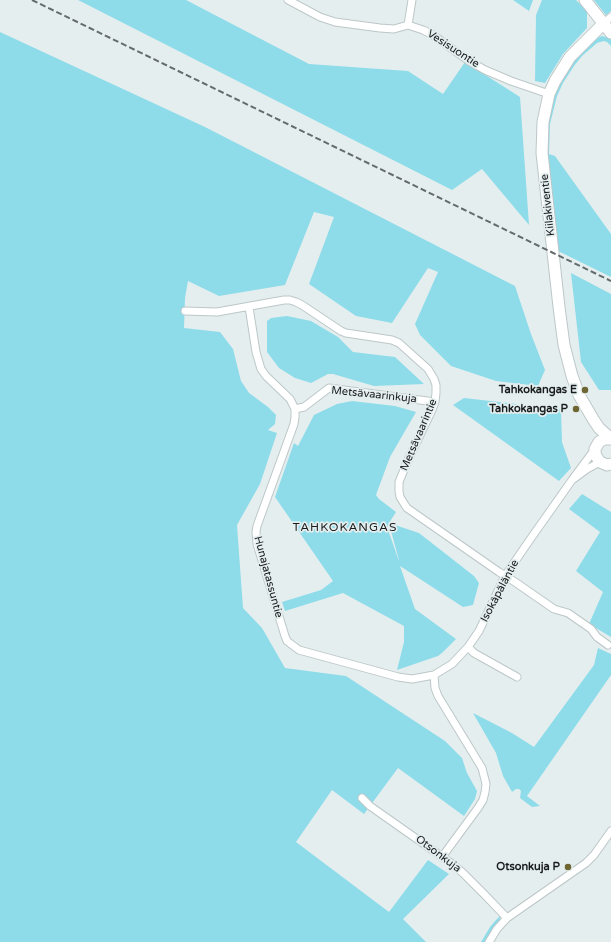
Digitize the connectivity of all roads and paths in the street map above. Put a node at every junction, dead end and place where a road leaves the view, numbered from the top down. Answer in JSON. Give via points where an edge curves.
{"nodes":[{"id":1,"x":288,"y":0,"type":"edge"},
{"id":2,"x":412,"y":0,"type":"edge"},
{"id":3,"x":585,"y":0,"type":"edge"},
{"id":4,"x":607,"y":21,"type":"edge"},
{"id":5,"x":408,"y":25,"type":"junction"},
{"id":6,"x":611,"y":33,"type":"edge"},
{"id":7,"x":549,"y":94,"type":"junction"},
{"id":8,"x":249,"y":307,"type":"junction"},
{"id":9,"x":184,"y":311,"type":"dead end"},
{"id":10,"x":435,"y":402,"type":"junction"},
{"id":11,"x":582,"y":402,"type":"junction"},
{"id":12,"x":295,"y":409,"type":"junction"},
{"id":13,"x":611,"y":438,"type":"edge"},
{"id":14,"x":596,"y":447,"type":"junction"},
{"id":15,"x":607,"y":465,"type":"edge"},
{"id":16,"x":572,"y":480,"type":"junction"},
{"id":17,"x":505,"y":576,"type":"junction"},
{"id":18,"x":608,"y":645,"type":"dead end"},
{"id":19,"x":468,"y":647,"type":"junction"},
{"id":20,"x":434,"y":675,"type":"junction"},
{"id":21,"x":517,"y":677,"type":"dead end"},
{"id":22,"x":362,"y":798,"type":"dead end"},
{"id":23,"x":611,"y":831,"type":"edge"},
{"id":24,"x":442,"y":857,"type":"junction"},
{"id":25,"x":506,"y":918,"type":"junction"},
{"id":26,"x":489,"y":942,"type":"edge"}],
"edges":[{"from":1,"to":5,"type":"street","name":"Vesisuontie","via":[[335,22],[380,28]]},
{"from":2,"to":5,"type":"street"},
{"from":3,"to":4,"type":"street"},
{"from":4,"to":6,"type":"street"},
{"from":4,"to":7,"type":"street","name":"Kiilakiventie","via":[[570,57]]},
{"from":5,"to":7,"type":"street","name":"Vesisuontie","via":[[433,35],[485,70]]},
{"from":7,"to":11,"type":"street","name":"Kiilakiventie","via":[[543,122],[542,153],[564,345]]},
{"from":8,"to":9,"type":"street","name":"Metsävaarintie","via":[[217,312]]},
{"from":8,"to":10,"type":"street","name":"Metsävaarintie","via":[[284,300],[296,302],[346,333],[399,343],[428,369],[436,385]]},
{"from":8,"to":12,"type":"street","via":[[261,369],[290,399]]},
{"from":10,"to":12,"type":"street","name":"Metsävaarinkuja","via":[[329,388],[304,407]]},
{"from":10,"to":17,"type":"street","name":"Metsävaarintie","via":[[399,482],[400,497],[407,508]]},
{"from":11,"to":13,"type":"street","name":"Kiilakiventie","via":[[596,424]]},
{"from":11,"to":14,"type":"street","name":"Kiilakiventie","via":[[596,438]]},
{"from":12,"to":20,"type":"street","name":"Hunajatassuntie","via":[[294,424],[256,532],[257,544],[287,641],[299,650],[398,677],[412,679]]},
{"from":13,"to":14,"type":"street","via":[[602,440]]},
{"from":14,"to":15,"type":"street","name":"Kiilakiventie","via":[[596,456]]},
{"from":14,"to":16,"type":"street","name":"Isokäpäläntie"},
{"from":15,"to":16,"type":"street","name":"Isokäpäläntie","via":[[587,469]]},
{"from":16,"to":17,"type":"street","name":"Isokäpäläntie"},
{"from":17,"to":18,"type":"street","name":"Metsävaarintie","via":[[554,609],[568,613]]},
{"from":17,"to":19,"type":"street","name":"Isokäpäläntie","via":[[479,631]]},
{"from":19,"to":20,"type":"street","name":"Isokäpäläntie","via":[[452,664]]},
{"from":19,"to":21,"type":"street"},
{"from":20,"to":24,"type":"street","via":[[438,696],[482,768],[486,784],[483,800]]},
{"from":22,"to":24,"type":"street","name":"Otsonkuja"},
{"from":23,"to":25,"type":"street","via":[[586,863]]},
{"from":24,"to":25,"type":"street","name":"Otsonkuja","via":[[463,873]]},
{"from":25,"to":26,"type":"street"}]}
